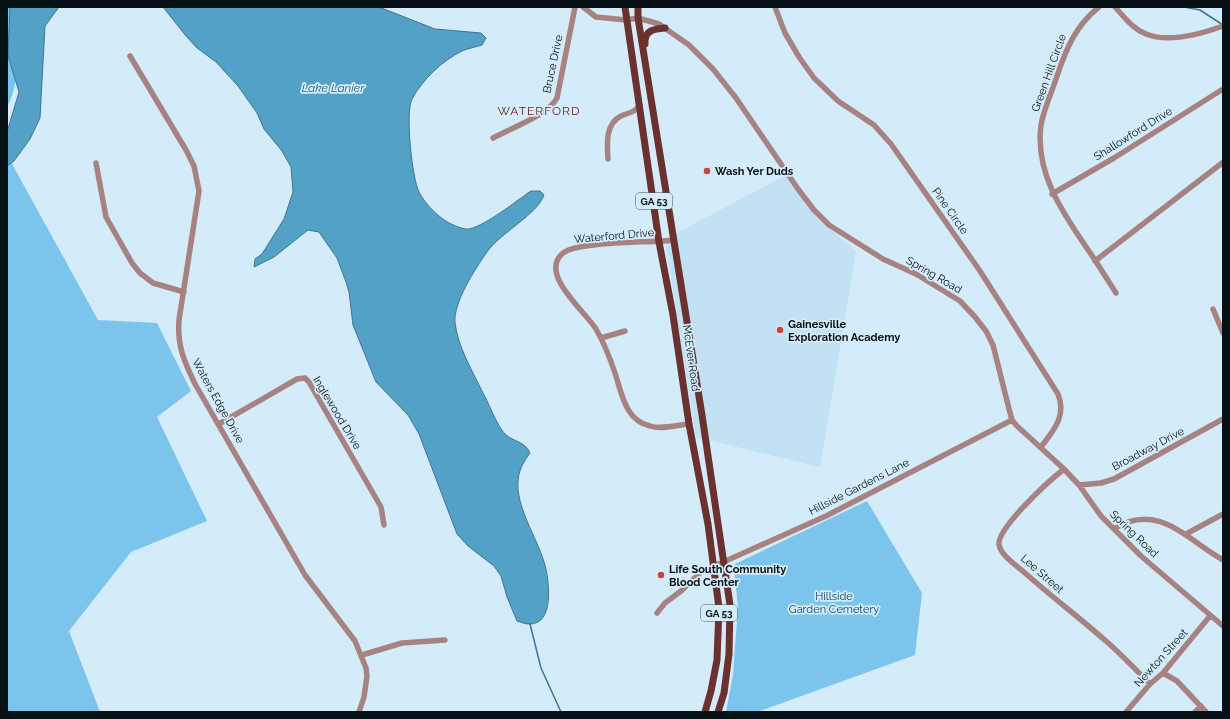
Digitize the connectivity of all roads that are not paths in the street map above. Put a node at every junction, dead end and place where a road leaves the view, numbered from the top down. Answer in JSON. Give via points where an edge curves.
{"nodes":[{"id":1,"x":575,"y":7,"type":"edge"},
{"id":2,"x":583,"y":7,"type":"edge"},
{"id":3,"x":625,"y":7,"type":"edge"},
{"id":4,"x":638,"y":7,"type":"edge"},
{"id":5,"x":775,"y":7,"type":"edge"},
{"id":6,"x":1099,"y":7,"type":"edge"},
{"id":7,"x":1115,"y":7,"type":"edge"},
{"id":8,"x":638,"y":18,"type":"junction"},
{"id":9,"x":626,"y":20,"type":"junction"},
{"id":10,"x":1223,"y":26,"type":"edge"},
{"id":11,"x":665,"y":28,"type":"junction"},
{"id":12,"x":130,"y":56,"type":"dead end"},
{"id":13,"x":649,"y":89,"type":"junction"},
{"id":14,"x":1223,"y":89,"type":"edge"},
{"id":15,"x":640,"y":105,"type":"junction"},
{"id":16,"x":493,"y":138,"type":"dead end"},
{"id":17,"x":608,"y":159,"type":"dead end"},
{"id":18,"x":96,"y":163,"type":"dead end"},
{"id":19,"x":1222,"y":163,"type":"dead end"},
{"id":20,"x":1052,"y":194,"type":"junction"},
{"id":21,"x":674,"y":240,"type":"junction"},
{"id":22,"x":659,"y":242,"type":"junction"},
{"id":23,"x":1095,"y":261,"type":"junction"},
{"id":24,"x":184,"y":292,"type":"junction"},
{"id":25,"x":1116,"y":293,"type":"dead end"},
{"id":26,"x":1213,"y":309,"type":"dead end"},
{"id":27,"x":625,"y":331,"type":"dead end"},
{"id":28,"x":1223,"y":333,"type":"edge"},
{"id":29,"x":601,"y":338,"type":"junction"},
{"id":30,"x":1223,"y":419,"type":"edge"},
{"id":31,"x":1012,"y":420,"type":"junction"},
{"id":32,"x":218,"y":424,"type":"junction"},
{"id":33,"x":689,"y":424,"type":"junction"},
{"id":34,"x":1041,"y":447,"type":"junction"},
{"id":35,"x":1064,"y":469,"type":"junction"},
{"id":36,"x":1079,"y":485,"type":"junction"},
{"id":37,"x":1223,"y":514,"type":"edge"},
{"id":38,"x":384,"y":525,"type":"dead end"},
{"id":39,"x":1114,"y":529,"type":"junction"},
{"id":40,"x":1186,"y":534,"type":"junction"},
{"id":41,"x":1223,"y":560,"type":"edge"},
{"id":42,"x":723,"y":561,"type":"junction"},
{"id":43,"x":712,"y":566,"type":"junction"},
{"id":44,"x":657,"y":613,"type":"dead end"},
{"id":45,"x":1210,"y":616,"type":"junction"},
{"id":46,"x":1223,"y":626,"type":"edge"},
{"id":47,"x":445,"y":640,"type":"dead end"},
{"id":48,"x":362,"y":655,"type":"junction"},
{"id":49,"x":1163,"y":673,"type":"junction"},
{"id":50,"x":1150,"y":684,"type":"junction"},
{"id":51,"x":1201,"y":706,"type":"junction"},
{"id":52,"x":359,"y":712,"type":"edge"},
{"id":53,"x":705,"y":712,"type":"edge"},
{"id":54,"x":718,"y":712,"type":"edge"},
{"id":55,"x":1126,"y":712,"type":"edge"},
{"id":56,"x":1195,"y":712,"type":"edge"},
{"id":57,"x":1206,"y":712,"type":"edge"}],
"edges":[{"from":1,"to":16,"type":"street","name":"Bruce Drive","via":[[554,103],[539,114]]},
{"from":2,"to":9,"type":"street","name":"Spring Road","via":[[596,17]]},
{"from":3,"to":9,"type":"main road","name":"McEver Road","number":"GA 53"},
{"from":4,"to":8,"type":"main road","name":"McEver Road","number":"GA 53"},
{"from":5,"to":34,"type":"street","name":"Pine Circle","via":[[785,33],[814,78],[838,102],[874,125],[891,144],[980,271],[1058,394],[1061,402],[1060,417],[1057,426]]},
{"from":6,"to":20,"type":"street","name":"Green Hill Circle","via":[[1076,31],[1045,109],[1041,125],[1042,157]]},
{"from":7,"to":10,"type":"street","via":[[1137,29],[1159,37],[1175,37]]},
{"from":8,"to":9,"type":"street","name":"Spring Road"},
{"from":8,"to":11,"type":"street","name":"Spring Road"},
{"from":8,"to":13,"type":"main road","name":"McEver Road","number":"GA 53"},
{"from":9,"to":15,"type":"main road","name":"McEver Road","number":"GA 53"},
{"from":11,"to":13,"type":"main road","via":[[650,30],[646,36],[651,80]]},
{"from":11,"to":31,"type":"street","name":"Spring Road","via":[[689,45],[713,69],[798,189],[829,225],[941,289],[960,301],[975,317],[993,345]]},
{"from":12,"to":24,"type":"street","name":"Waters Edge Drive","via":[[186,150],[198,180],[197,209]]},
{"from":13,"to":21,"type":"main road","name":"McEver Road","number":"GA 53"},
{"from":14,"to":20,"type":"street","name":"Shallowford Drive"},
{"from":15,"to":17,"type":"street","via":[[635,112],[620,117],[612,124],[608,136]]},
{"from":15,"to":22,"type":"main road","name":"McEver Road","number":"GA 53"},
{"from":18,"to":24,"type":"street","via":[[106,217],[132,263],[153,283]]},
{"from":19,"to":23,"type":"street"},
{"from":20,"to":23,"type":"street","name":"Green Hill Circle"},
{"from":21,"to":22,"type":"street","name":"Waterford Drive"},
{"from":21,"to":42,"type":"main road","name":"McEver Road","number":"GA 53"},
{"from":22,"to":29,"type":"street","name":"Waterford Drive","via":[[578,247],[570,249],[559,258],[556,272],[560,284]]},
{"from":22,"to":33,"type":"main road","name":"McEver Road","number":"GA 53"},
{"from":23,"to":25,"type":"street","name":"Green Hill Circle"},
{"from":24,"to":32,"type":"street","name":"Waters Edge Drive","via":[[178,336],[180,351]]},
{"from":26,"to":28,"type":"street"},
{"from":27,"to":29,"type":"street"},
{"from":29,"to":33,"type":"street","name":"Waterford Drive","via":[[616,375],[624,405],[630,413],[640,422],[650,426],[662,428]]},
{"from":30,"to":36,"type":"street","name":"Broadway Drive","via":[[1114,479]]},
{"from":31,"to":34,"type":"street","name":"Spring Road"},
{"from":31,"to":42,"type":"street","name":"Hillside Gardens Lane","via":[[826,516]]},
{"from":32,"to":38,"type":"street","name":"Inglewood Drive","via":[[297,379],[305,378],[381,507]]},
{"from":32,"to":48,"type":"street","name":"Waters Edge Drive","via":[[305,575],[356,641]]},
{"from":33,"to":43,"type":"main road","name":"McEver Road","number":"GA 53","via":[[708,524]]},
{"from":34,"to":35,"type":"street","name":"Spring Road"},
{"from":35,"to":36,"type":"street","name":"Spring Road"},
{"from":35,"to":50,"type":"street","name":"Lee Street","via":[[1033,496],[1004,532],[999,543],[1000,548],[1038,585],[1108,642]]},
{"from":36,"to":39,"type":"street","name":"Spring Road","via":[[1101,516]]},
{"from":37,"to":40,"type":"street"},
{"from":39,"to":40,"type":"street","via":[[1134,519],[1149,519]]},
{"from":39,"to":45,"type":"street","name":"Spring Road"},
{"from":40,"to":41,"type":"street","via":[[1203,549]]},
{"from":42,"to":43,"type":"street","name":"Hillside Gardens Lane"},
{"from":42,"to":54,"type":"main road","name":"McEver Road","number":"GA 53","via":[[730,605],[729,654],[724,693]]},
{"from":43,"to":44,"type":"street","name":"Hillside Gardens Lane","via":[[701,572]]},
{"from":43,"to":53,"type":"main road","name":"McEver Road","number":"GA 53","via":[[719,608],[718,651]]},
{"from":45,"to":46,"type":"street","name":"Spring Road"},
{"from":45,"to":49,"type":"street","name":"Newton Street"},
{"from":47,"to":48,"type":"street","via":[[402,643]]},
{"from":48,"to":52,"type":"street","name":"Waters Edge Drive","via":[[367,683]]},
{"from":49,"to":50,"type":"street","name":"Newton Street"},
{"from":49,"to":51,"type":"street","via":[[1176,681]]},
{"from":50,"to":55,"type":"street","name":"Newton Street"},
{"from":51,"to":56,"type":"street"},
{"from":51,"to":57,"type":"street"}]}
